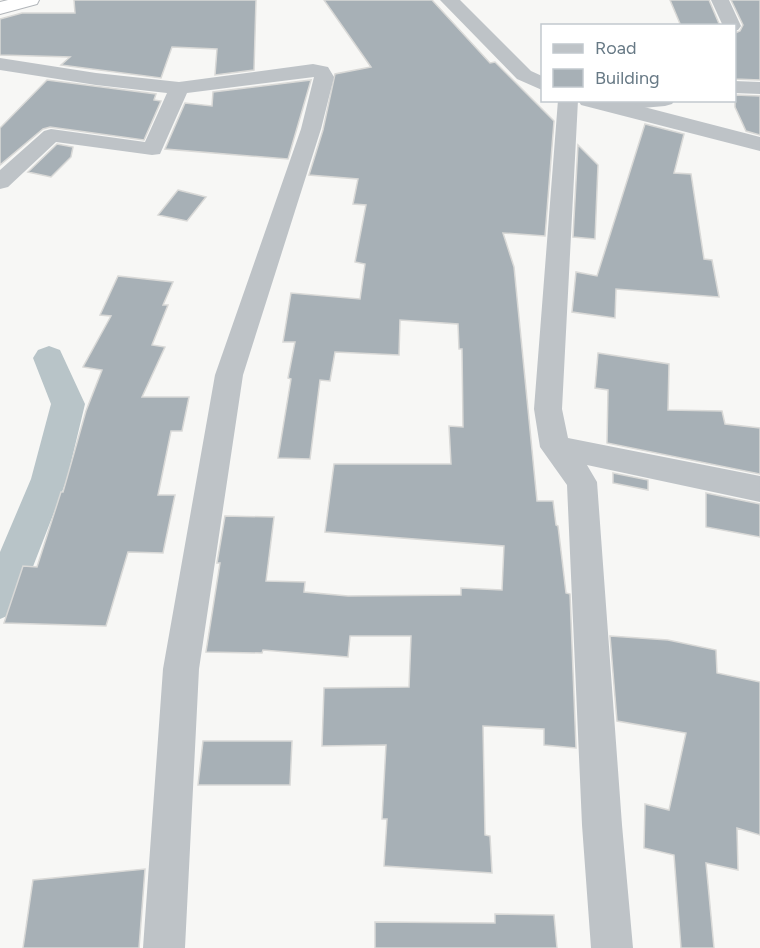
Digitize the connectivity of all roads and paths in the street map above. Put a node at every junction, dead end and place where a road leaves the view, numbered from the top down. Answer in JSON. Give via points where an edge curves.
{"nodes":[{"id":1,"x":30,"y":0,"type":"edge"},
{"id":2,"x":449,"y":0,"type":"edge"},
{"id":3,"x":720,"y":0,"type":"edge"},
{"id":4,"x":0,"y":8,"type":"edge"},
{"id":5,"x":731,"y":24,"type":"edge"},
{"id":6,"x":0,"y":63,"type":"edge"},
{"id":7,"x":541,"y":83,"type":"edge"},
{"id":8,"x":736,"y":87,"type":"edge"},
{"id":9,"x":179,"y":88,"type":"junction"},
{"id":10,"x":760,"y":88,"type":"edge"},
{"id":11,"x":568,"y":102,"type":"edge"},
{"id":12,"x":620,"y":102,"type":"edge"},
{"id":13,"x":598,"y":103,"type":"edge"},
{"id":14,"x":760,"y":144,"type":"edge"},
{"id":15,"x":0,"y":182,"type":"edge"},
{"id":16,"x":555,"y":447,"type":"junction"},
{"id":17,"x":760,"y":489,"type":"edge"},
{"id":18,"x":164,"y":948,"type":"edge"},
{"id":19,"x":612,"y":948,"type":"edge"}],
"edges":[{"from":1,"to":4,"type":"highway"},
{"from":2,"to":7,"type":"street","via":[[524,75]]},
{"from":3,"to":5,"type":"street"},
{"from":6,"to":9,"type":"street"},
{"from":8,"to":10,"type":"street"},
{"from":9,"to":15,"type":"street","via":[[152,149],[51,135]]},
{"from":9,"to":18,"type":"street","via":[[313,70],[321,71],[324,77],[311,129],[229,375],[181,669]]},
{"from":11,"to":16,"type":"street","via":[[548,409]]},
{"from":12,"to":13,"type":"street"},
{"from":13,"to":14,"type":"street"},
{"from":16,"to":17,"type":"street"},
{"from":16,"to":19,"type":"street","via":[[582,482]]}]}
